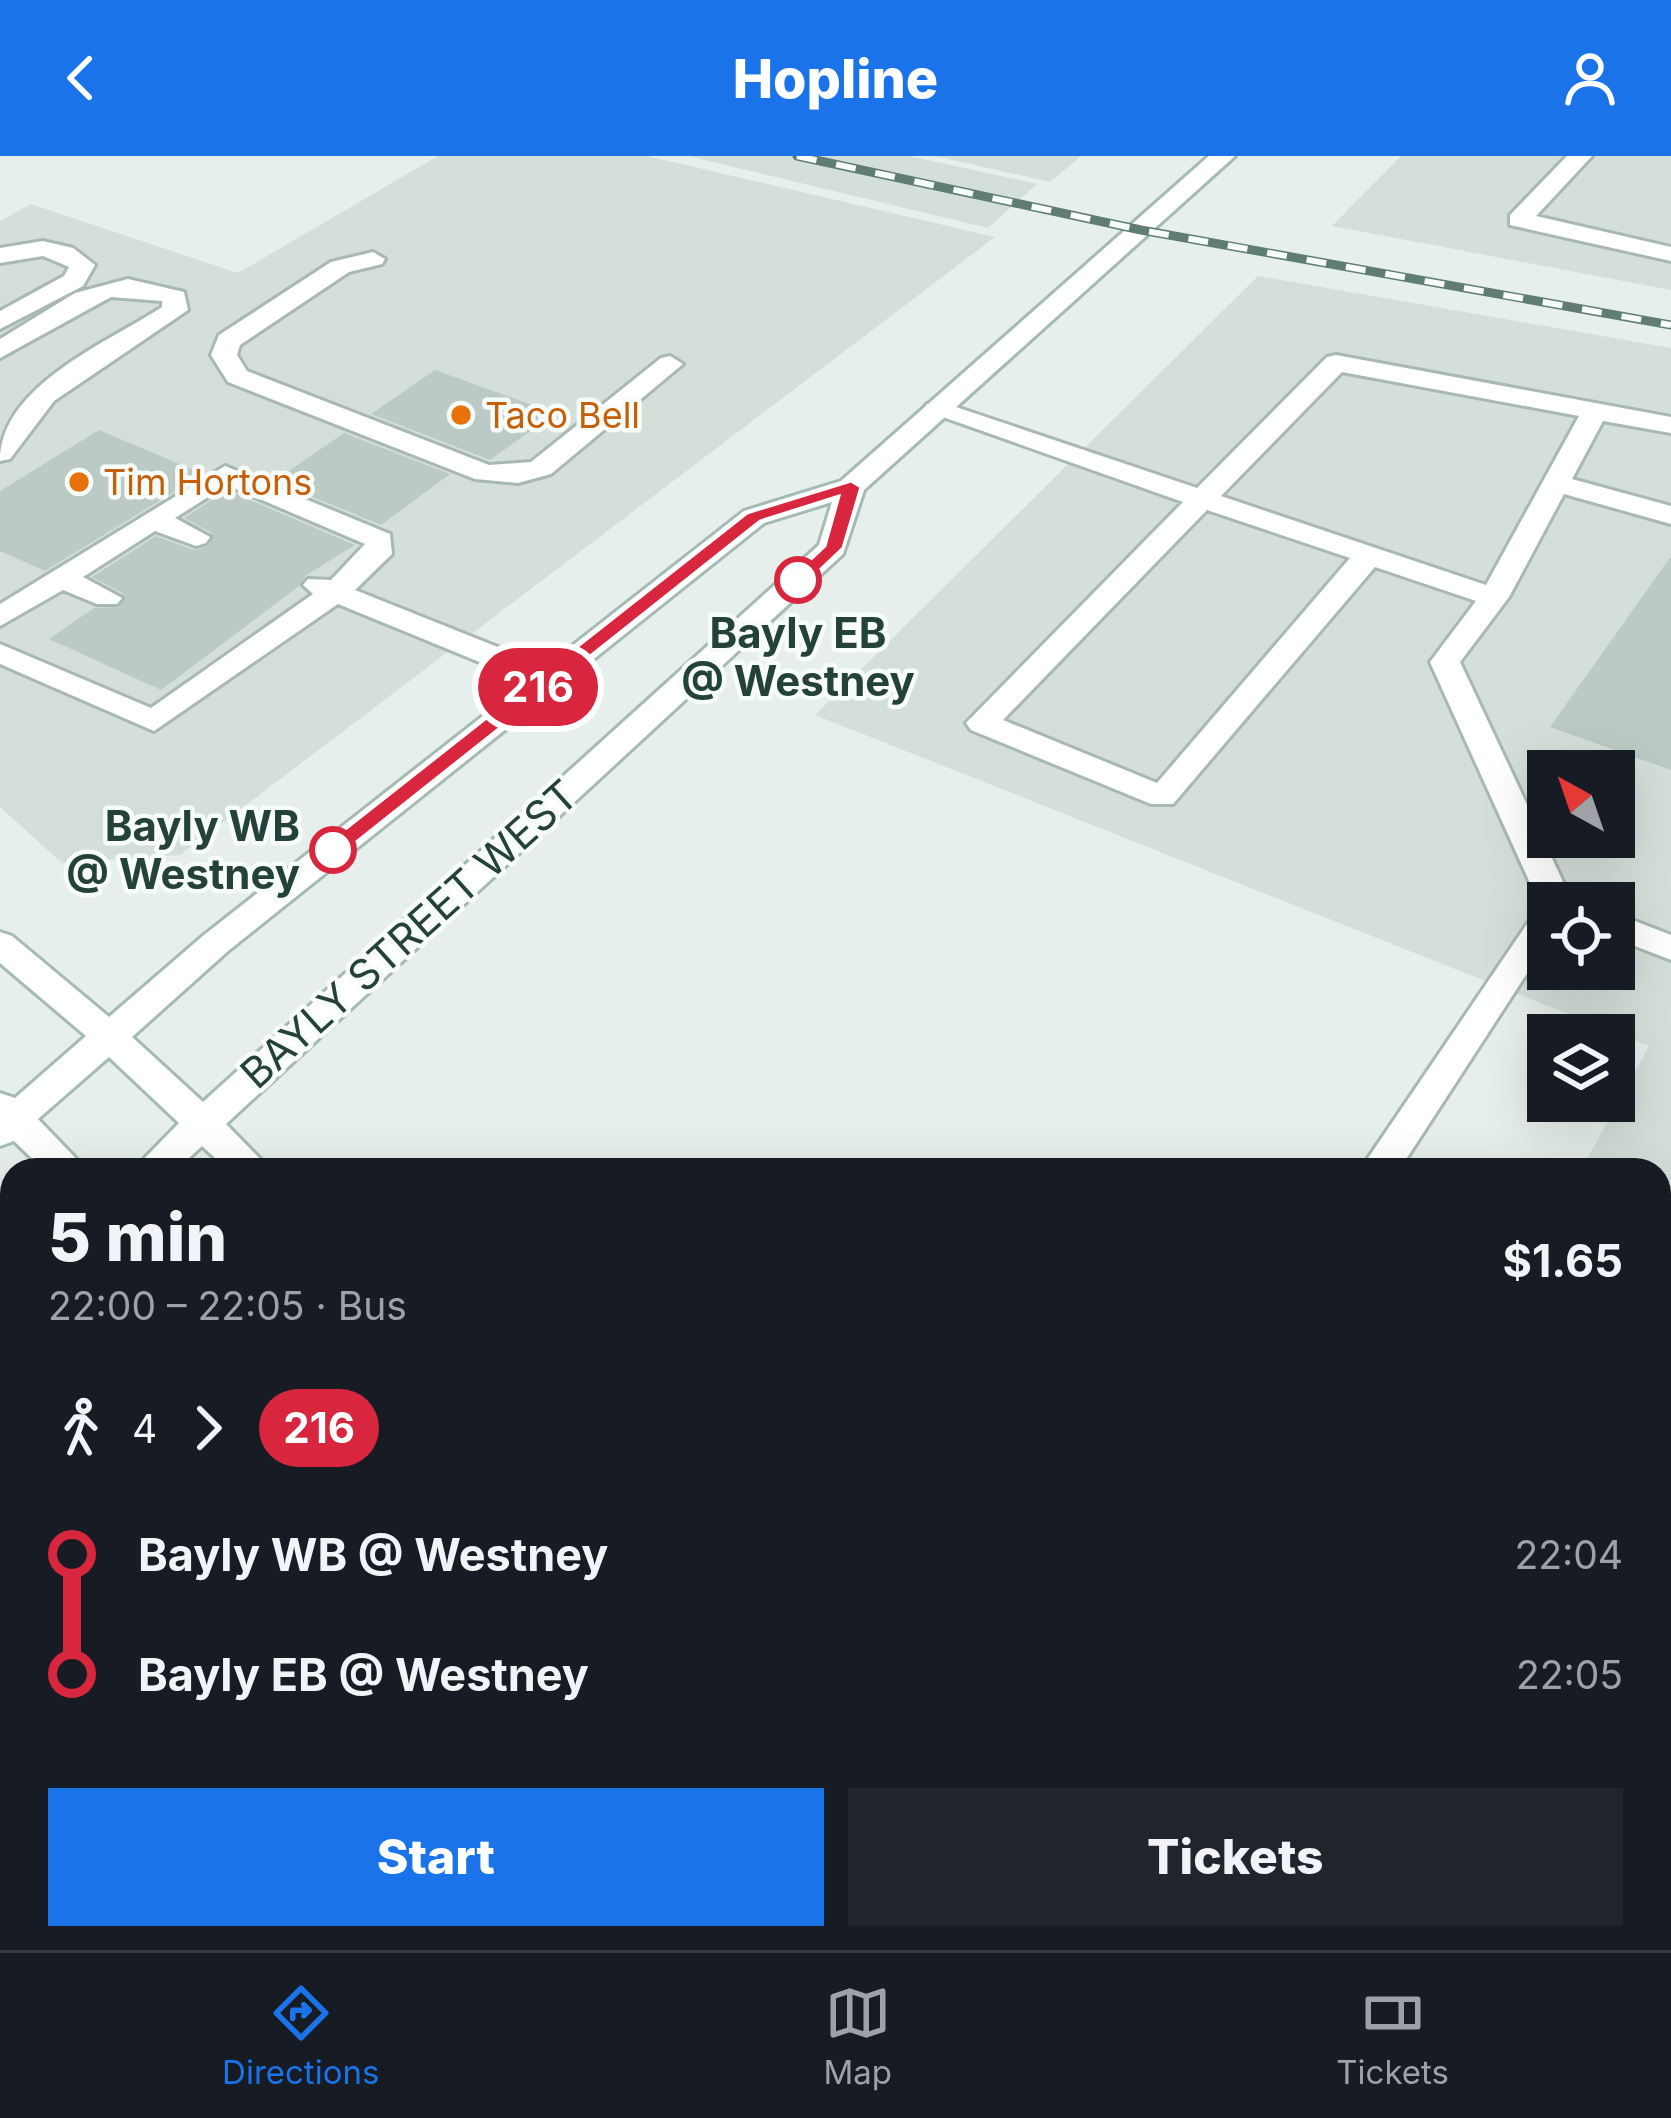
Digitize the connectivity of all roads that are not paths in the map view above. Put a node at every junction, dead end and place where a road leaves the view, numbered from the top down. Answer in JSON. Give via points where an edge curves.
{"nodes":[{"id":1,"x":1223,"y":156,"type":"edge"},
{"id":2,"x":1580,"y":156,"type":"edge"},
{"id":3,"x":1671,"y":254,"type":"edge"},
{"id":4,"x":0,"y":256,"type":"edge"},
{"id":5,"x":373,"y":259,"type":"dead end"},
{"id":6,"x":0,"y":321,"type":"edge"},
{"id":7,"x":0,"y":350,"type":"edge"},
{"id":8,"x":670,"y":364,"type":"dead end"},
{"id":9,"x":938,"y":410,"type":"junction"},
{"id":10,"x":1595,"y":411,"type":"junction"},
{"id":11,"x":1671,"y":425,"type":"edge"},
{"id":12,"x":0,"y":453,"type":"edge"},
{"id":13,"x":1556,"y":483,"type":"junction"},
{"id":14,"x":851,"y":487,"type":"junction"},
{"id":15,"x":1206,"y":500,"type":"junction"},
{"id":16,"x":1671,"y":515,"type":"edge"},
{"id":17,"x":154,"y":520,"type":"junction"},
{"id":18,"x":196,"y":537,"type":"dead end"},
{"id":19,"x":1369,"y":555,"type":"junction"},
{"id":20,"x":64,"y":580,"type":"junction"},
{"id":21,"x":320,"y":586,"type":"junction"},
{"id":22,"x":1493,"y":597,"type":"junction"},
{"id":23,"x":107,"y":598,"type":"dead end"},
{"id":24,"x":0,"y":617,"type":"edge"},
{"id":25,"x":0,"y":652,"type":"edge"},
{"id":26,"x":549,"y":679,"type":"junction"},
{"id":27,"x":1547,"y":882,"type":"edge"},
{"id":28,"x":1635,"y":933,"type":"edge"},
{"id":29,"x":0,"y":944,"type":"edge"},
{"id":30,"x":1527,"y":946,"type":"edge"},
{"id":31,"x":1671,"y":948,"type":"edge"},
{"id":32,"x":109,"y":1036,"type":"junction"},
{"id":33,"x":5,"y":1119,"type":"edge"},
{"id":34,"x":200,"y":1124,"type":"junction"},
{"id":35,"x":53,"y":1158,"type":"edge"},
{"id":36,"x":165,"y":1158,"type":"edge"},
{"id":37,"x":238,"y":1158,"type":"edge"},
{"id":38,"x":1387,"y":1158,"type":"edge"}],
"edges":[{"from":1,"to":9,"type":"main road"},
{"from":2,"to":3,"type":"main road","via":[[1520,220]]},
{"from":4,"to":6,"type":"main road","via":[[45,248],[83,265],[74,281]]},
{"from":5,"to":8,"type":"main road","via":[[340,266],[228,340],[224,355],[236,376],[485,472],[518,475],[541,467]]},
{"from":7,"to":12,"type":"main road","via":[[118,284],[175,297],[175,310],[45,395]]},
{"from":9,"to":14,"type":"main road"},
{"from":9,"to":15,"type":"main road"},
{"from":10,"to":11,"type":"main road"},
{"from":10,"to":13,"type":"main road"},
{"from":10,"to":15,"type":"main road","via":[[1336,363]]},
{"from":13,"to":16,"type":"main road"},
{"from":13,"to":22,"type":"main road"},
{"from":14,"to":26,"type":"main road","via":[[754,517]]},
{"from":14,"to":34,"type":"main road","name":"BAYLY STREET WEST","via":[[833,548]]},
{"from":15,"to":19,"type":"main road"},
{"from":15,"to":19,"type":"main road","via":[[982,723],[1162,797]]},
{"from":17,"to":18,"type":"main road"},
{"from":17,"to":20,"type":"main road"},
{"from":17,"to":21,"type":"main road","via":[[225,474],[380,541],[377,554]]},
{"from":19,"to":22,"type":"main road"},
{"from":20,"to":23,"type":"main road"},
{"from":20,"to":24,"type":"main road"},
{"from":21,"to":25,"type":"main road","via":[[154,721]]},
{"from":21,"to":26,"type":"main road"},
{"from":22,"to":27,"type":"main road","via":[[1445,662]]},
{"from":26,"to":32,"type":"main road"},
{"from":28,"to":31,"type":"main road"},
{"from":29,"to":32,"type":"main road"},
{"from":30,"to":38,"type":"main road"},
{"from":32,"to":33,"type":"main road"},
{"from":32,"to":34,"type":"main road"},
{"from":33,"to":35,"type":"main road"},
{"from":34,"to":36,"type":"main road","name":"BAYLY STREET WEST"},
{"from":34,"to":37,"type":"main road"}]}
